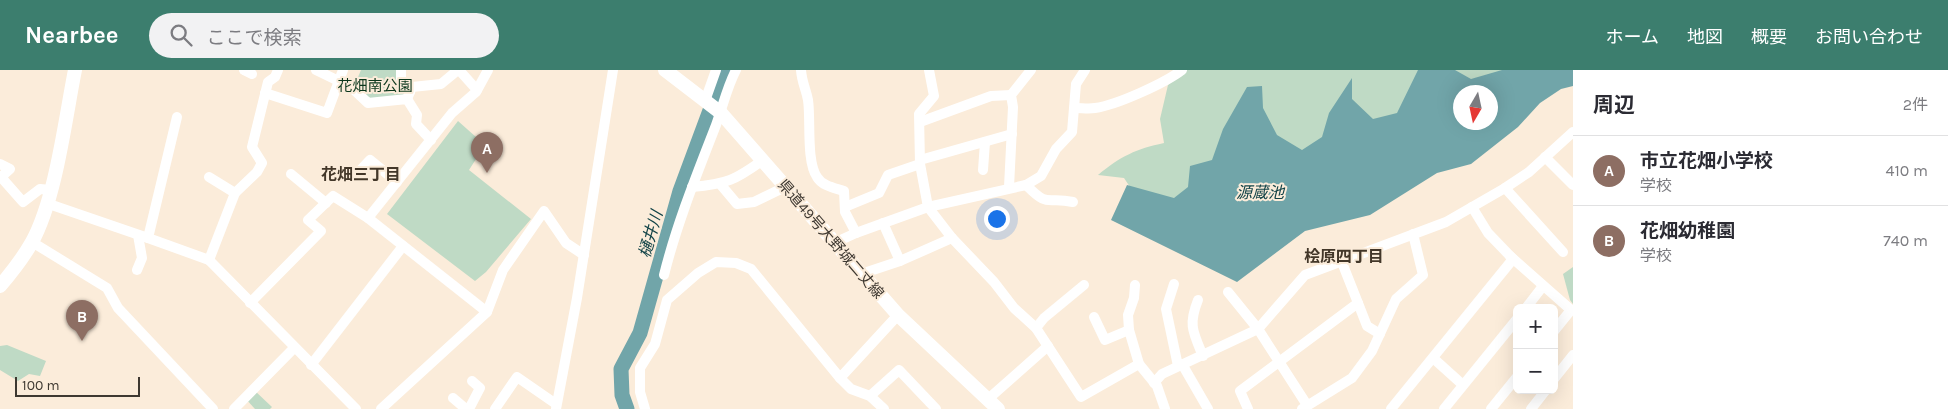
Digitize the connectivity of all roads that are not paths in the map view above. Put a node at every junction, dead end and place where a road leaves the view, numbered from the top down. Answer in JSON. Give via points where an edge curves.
{"nodes":[{"id":1,"x":278,"y":70,"type":"edge"},
{"id":2,"x":316,"y":70,"type":"edge"},
{"id":3,"x":343,"y":70,"type":"edge"},
{"id":4,"x":400,"y":70,"type":"edge"},
{"id":5,"x":459,"y":70,"type":"edge"},
{"id":6,"x":488,"y":70,"type":"edge"},
{"id":7,"x":613,"y":70,"type":"edge"},
{"id":8,"x":665,"y":70,"type":"edge"},
{"id":9,"x":716,"y":70,"type":"edge"},
{"id":10,"x":736,"y":70,"type":"edge"},
{"id":11,"x":801,"y":70,"type":"edge"},
{"id":12,"x":929,"y":70,"type":"edge"},
{"id":13,"x":1031,"y":70,"type":"edge"},
{"id":14,"x":1085,"y":70,"type":"edge"},
{"id":15,"x":1182,"y":70,"type":"edge"},
{"id":16,"x":73,"y":71,"type":"edge"},
{"id":17,"x":339,"y":81,"type":"junction"},
{"id":18,"x":477,"y":90,"type":"junction"},
{"id":19,"x":265,"y":93,"type":"junction"},
{"id":20,"x":1011,"y":95,"type":"junction"},
{"id":21,"x":408,"y":96,"type":"junction"},
{"id":22,"x":705,"y":101,"type":"junction"},
{"id":23,"x":1075,"y":108,"type":"junction"},
{"id":24,"x":721,"y":113,"type":"junction"},
{"id":25,"x":176,"y":117,"type":"dead end"},
{"id":26,"x":920,"y":122,"type":"junction"},
{"id":27,"x":1573,"y":132,"type":"edge"},
{"id":28,"x":1012,"y":134,"type":"junction"},
{"id":29,"x":431,"y":140,"type":"junction"},
{"id":30,"x":985,"y":142,"type":"junction"},
{"id":31,"x":1545,"y":156,"type":"junction"},
{"id":32,"x":763,"y":160,"type":"junction"},
{"id":33,"x":920,"y":162,"type":"junction"},
{"id":34,"x":0,"y":164,"type":"edge"},
{"id":35,"x":983,"y":170,"type":"dead end"},
{"id":36,"x":291,"y":174,"type":"dead end"},
{"id":37,"x":354,"y":177,"type":"dead end"},
{"id":38,"x":209,"y":178,"type":"dead end"},
{"id":39,"x":397,"y":182,"type":"junction"},
{"id":40,"x":1026,"y":184,"type":"junction"},
{"id":41,"x":721,"y":185,"type":"junction"},
{"id":42,"x":1573,"y":185,"type":"edge"},
{"id":43,"x":1009,"y":186,"type":"junction"},
{"id":44,"x":692,"y":187,"type":"junction"},
{"id":45,"x":785,"y":187,"type":"junction"},
{"id":46,"x":1505,"y":188,"type":"junction"},
{"id":47,"x":235,"y":193,"type":"junction"},
{"id":48,"x":48,"y":196,"type":"junction"},
{"id":49,"x":1073,"y":202,"type":"dead end"},
{"id":50,"x":326,"y":203,"type":"junction"},
{"id":51,"x":928,"y":206,"type":"junction"},
{"id":52,"x":845,"y":207,"type":"junction"},
{"id":53,"x":1472,"y":207,"type":"junction"},
{"id":54,"x":368,"y":218,"type":"junction"},
{"id":55,"x":883,"y":223,"type":"junction"},
{"id":56,"x":856,"y":233,"type":"junction"},
{"id":57,"x":1413,"y":234,"type":"junction"},
{"id":58,"x":138,"y":235,"type":"junction"},
{"id":59,"x":148,"y":238,"type":"junction"},
{"id":60,"x":952,"y":238,"type":"junction"},
{"id":61,"x":32,"y":242,"type":"junction"},
{"id":62,"x":834,"y":243,"type":"junction"},
{"id":63,"x":403,"y":246,"type":"junction"},
{"id":64,"x":1563,"y":252,"type":"dead end"},
{"id":65,"x":584,"y":255,"type":"junction"},
{"id":66,"x":1510,"y":256,"type":"junction"},
{"id":67,"x":209,"y":260,"type":"junction"},
{"id":68,"x":1341,"y":260,"type":"junction"},
{"id":69,"x":900,"y":262,"type":"junction"},
{"id":70,"x":136,"y":270,"type":"dead end"},
{"id":71,"x":664,"y":274,"type":"dead end"},
{"id":72,"x":861,"y":274,"type":"junction"},
{"id":73,"x":1174,"y":284,"type":"dead end"},
{"id":74,"x":1135,"y":285,"type":"dead end"},
{"id":75,"x":0,"y":286,"type":"edge"},
{"id":76,"x":1084,"y":286,"type":"dead end"},
{"id":77,"x":1543,"y":286,"type":"junction"},
{"id":78,"x":1228,"y":292,"type":"dead end"},
{"id":79,"x":1198,"y":300,"type":"dead end"},
{"id":80,"x":250,"y":303,"type":"junction"},
{"id":81,"x":1358,"y":303,"type":"junction"},
{"id":82,"x":1529,"y":304,"type":"edge"},
{"id":83,"x":486,"y":312,"type":"junction"},
{"id":84,"x":898,"y":315,"type":"junction"},
{"id":85,"x":1094,"y":317,"type":"dead end"},
{"id":86,"x":1513,"y":324,"type":"edge"},
{"id":87,"x":1558,"y":326,"type":"edge"},
{"id":88,"x":1036,"y":328,"type":"junction"},
{"id":89,"x":1258,"y":329,"type":"junction"},
{"id":90,"x":1129,"y":330,"type":"junction"},
{"id":91,"x":1380,"y":334,"type":"junction"},
{"id":92,"x":1048,"y":346,"type":"junction"},
{"id":93,"x":294,"y":348,"type":"junction"},
{"id":94,"x":1573,"y":355,"type":"edge"},
{"id":95,"x":1203,"y":356,"type":"junction"},
{"id":96,"x":1433,"y":358,"type":"junction"},
{"id":97,"x":1139,"y":364,"type":"junction"},
{"id":98,"x":1279,"y":364,"type":"junction"},
{"id":99,"x":311,"y":365,"type":"junction"},
{"id":100,"x":1180,"y":365,"type":"junction"},
{"id":101,"x":1558,"y":374,"type":"edge"},
{"id":102,"x":840,"y":378,"type":"junction"},
{"id":103,"x":472,"y":381,"type":"dead end"},
{"id":104,"x":1513,"y":382,"type":"edge"},
{"id":105,"x":1154,"y":383,"type":"junction"},
{"id":106,"x":1463,"y":385,"type":"junction"},
{"id":107,"x":1543,"y":394,"type":"edge"},
{"id":108,"x":870,"y":396,"type":"junction"},
{"id":109,"x":453,"y":398,"type":"dead end"},
{"id":110,"x":993,"y":404,"type":"edge"},
{"id":111,"x":556,"y":406,"type":"edge"},
{"id":112,"x":1304,"y":407,"type":"edge"},
{"id":113,"x":213,"y":409,"type":"edge"},
{"id":114,"x":234,"y":409,"type":"edge"},
{"id":115,"x":356,"y":409,"type":"edge"},
{"id":116,"x":380,"y":409,"type":"edge"},
{"id":117,"x":467,"y":409,"type":"edge"},
{"id":118,"x":495,"y":409,"type":"edge"},
{"id":119,"x":645,"y":409,"type":"edge"},
{"id":120,"x":884,"y":409,"type":"edge"},
{"id":121,"x":936,"y":409,"type":"edge"},
{"id":122,"x":1165,"y":409,"type":"edge"},
{"id":123,"x":1208,"y":409,"type":"edge"},
{"id":124,"x":1248,"y":409,"type":"edge"},
{"id":125,"x":1391,"y":409,"type":"edge"},
{"id":126,"x":1444,"y":409,"type":"edge"},
{"id":127,"x":1491,"y":409,"type":"edge"},
{"id":128,"x":1531,"y":409,"type":"edge"}],
"edges":[{"from":1,"to":19,"type":"street","via":[[268,82]]},
{"from":2,"to":17,"type":"street"},
{"from":3,"to":17,"type":"street"},
{"from":4,"to":21,"type":"street"},
{"from":5,"to":18,"type":"street"},
{"from":5,"to":21,"type":"street","via":[[442,84],[412,87]]},
{"from":6,"to":18,"type":"street"},
{"from":7,"to":65,"type":"street"},
{"from":8,"to":22,"type":"main road","name":"県道49号大野城二丈線"},
{"from":9,"to":22,"type":"street"},
{"from":10,"to":24,"type":"street"},
{"from":11,"to":52,"type":"street","via":[[802,86],[808,100],[810,144],[816,177],[823,184],[844,191]]},
{"from":12,"to":26,"type":"street","via":[[934,96],[920,114]]},
{"from":13,"to":20,"type":"street"},
{"from":14,"to":23,"type":"street","via":[[1076,84]]},
{"from":15,"to":23,"type":"street","via":[[1130,96],[1096,108]]},
{"from":16,"to":48,"type":"main road"},
{"from":17,"to":19,"type":"street","via":[[327,113]]},
{"from":17,"to":21,"type":"street","via":[[351,86],[368,103]]},
{"from":18,"to":29,"type":"street","via":[[452,113]]},
{"from":19,"to":47,"type":"street","via":[[252,147],[262,163]]},
{"from":20,"to":26,"type":"street","via":[[991,96]]},
{"from":20,"to":28,"type":"street"},
{"from":21,"to":29,"type":"street","via":[[417,115],[416,124]]},
{"from":22,"to":24,"type":"main road","name":"県道49号大野城二丈線"},
{"from":23,"to":40,"type":"street","via":[[1072,132],[1056,149],[1041,176]]},
{"from":24,"to":32,"type":"main road","name":"県道49号大野城二丈線"},
{"from":24,"to":44,"type":"street"},
{"from":25,"to":59,"type":"street"},
{"from":26,"to":33,"type":"street"},
{"from":27,"to":31,"type":"street"},
{"from":28,"to":30,"type":"street"},
{"from":28,"to":43,"type":"street"},
{"from":29,"to":39,"type":"street"},
{"from":30,"to":33,"type":"street"},
{"from":30,"to":35,"type":"street"},
{"from":31,"to":42,"type":"street"},
{"from":31,"to":46,"type":"street"},
{"from":32,"to":41,"type":"street"},
{"from":32,"to":45,"type":"main road","name":"県道49号大野城二丈線"},
{"from":33,"to":51,"type":"street"},
{"from":33,"to":52,"type":"street","via":[[888,175],[879,193]]},
{"from":34,"to":48,"type":"street","via":[[10,169],[1,177],[23,202],[40,189]]},
{"from":36,"to":50,"type":"street"},
{"from":37,"to":39,"type":"street","via":[[370,160]]},
{"from":38,"to":47,"type":"street"},
{"from":39,"to":54,"type":"street"},
{"from":40,"to":43,"type":"street"},
{"from":40,"to":49,"type":"street","via":[[1041,199]]},
{"from":41,"to":44,"type":"street"},
{"from":41,"to":45,"type":"street","via":[[737,204],[754,202]]},
{"from":43,"to":51,"type":"street"},
{"from":44,"to":71,"type":"street"},
{"from":45,"to":62,"type":"main road","name":"県道49号大野城二丈線"},
{"from":46,"to":53,"type":"street"},
{"from":46,"to":64,"type":"street"},
{"from":47,"to":67,"type":"street"},
{"from":48,"to":58,"type":"street"},
{"from":48,"to":61,"type":"main road"},
{"from":50,"to":54,"type":"street","via":[[333,196]]},
{"from":50,"to":80,"type":"street","via":[[308,220],[320,231]]},
{"from":51,"to":55,"type":"street"},
{"from":51,"to":60,"type":"street"},
{"from":52,"to":56,"type":"street"},
{"from":53,"to":57,"type":"street","via":[[1446,222]]},
{"from":53,"to":66,"type":"street","via":[[1488,233]]},
{"from":54,"to":63,"type":"street"},
{"from":55,"to":56,"type":"street"},
{"from":55,"to":69,"type":"street"},
{"from":56,"to":62,"type":"street"},
{"from":57,"to":68,"type":"street"},
{"from":57,"to":91,"type":"street","via":[[1423,274],[1396,299]]},
{"from":58,"to":59,"type":"street"},
{"from":58,"to":70,"type":"street","via":[[142,258]]},
{"from":59,"to":67,"type":"street"},
{"from":60,"to":69,"type":"street"},
{"from":60,"to":88,"type":"street"},
{"from":61,"to":75,"type":"main road"},
{"from":61,"to":113,"type":"street","via":[[108,288],[118,308]]},
{"from":62,"to":72,"type":"main road","name":"県道49号大野城二丈線"},
{"from":63,"to":83,"type":"street"},
{"from":63,"to":99,"type":"street"},
{"from":65,"to":83,"type":"street","via":[[566,243],[544,211],[503,270]]},
{"from":65,"to":111,"type":"street"},
{"from":66,"to":77,"type":"street"},
{"from":66,"to":96,"type":"street","via":[[1513,259]]},
{"from":67,"to":80,"type":"street"},
{"from":68,"to":81,"type":"street"},
{"from":68,"to":89,"type":"street","via":[[1305,274]]},
{"from":69,"to":72,"type":"street"},
{"from":72,"to":84,"type":"main road","name":"県道49号大野城二丈線"},
{"from":73,"to":100,"type":"street","via":[[1166,309]]},
{"from":74,"to":90,"type":"street","via":[[1128,315]]},
{"from":76,"to":88,"type":"street"},
{"from":77,"to":82,"type":"street"},
{"from":77,"to":87,"type":"street","via":[[1571,310]]},
{"from":78,"to":89,"type":"street"},
{"from":79,"to":95,"type":"street","via":[[1191,317],[1192,330]]},
{"from":80,"to":93,"type":"street"},
{"from":81,"to":91,"type":"street","via":[[1368,326]]},
{"from":81,"to":98,"type":"street"},
{"from":83,"to":116,"type":"street"},
{"from":84,"to":102,"type":"street"},
{"from":84,"to":110,"type":"main road","name":"県道49号大野城二丈線"},
{"from":85,"to":90,"type":"street","via":[[1105,340]]},
{"from":86,"to":106,"type":"street"},
{"from":88,"to":92,"type":"street"},
{"from":89,"to":95,"type":"street"},
{"from":89,"to":98,"type":"street"},
{"from":90,"to":97,"type":"street"},
{"from":91,"to":112,"type":"street","via":[[1352,378]]},
{"from":92,"to":97,"type":"street","via":[[1081,397]]},
{"from":92,"to":110,"type":"street"},
{"from":93,"to":99,"type":"street"},
{"from":93,"to":114,"type":"street"},
{"from":94,"to":101,"type":"street"},
{"from":95,"to":100,"type":"street"},
{"from":96,"to":106,"type":"street"},
{"from":96,"to":125,"type":"street"},
{"from":97,"to":105,"type":"street"},
{"from":98,"to":112,"type":"street"},
{"from":98,"to":124,"type":"street","via":[[1240,391]]},
{"from":99,"to":115,"type":"street"},
{"from":100,"to":105,"type":"street","via":[[1162,374]]},
{"from":100,"to":123,"type":"street"},
{"from":102,"to":108,"type":"street","via":[[851,389]]},
{"from":102,"to":119,"type":"street","via":[[751,269],[736,263],[716,262],[667,300],[655,344],[640,368],[640,392]]},
{"from":103,"to":117,"type":"street","via":[[480,388]]},
{"from":104,"to":127,"type":"street"},
{"from":105,"to":122,"type":"street"},
{"from":106,"to":126,"type":"street"},
{"from":107,"to":128,"type":"street"},
{"from":108,"to":120,"type":"street"},
{"from":108,"to":121,"type":"street","via":[[899,370]]},
{"from":109,"to":117,"type":"street"},
{"from":111,"to":118,"type":"street","via":[[517,377]]}]}
